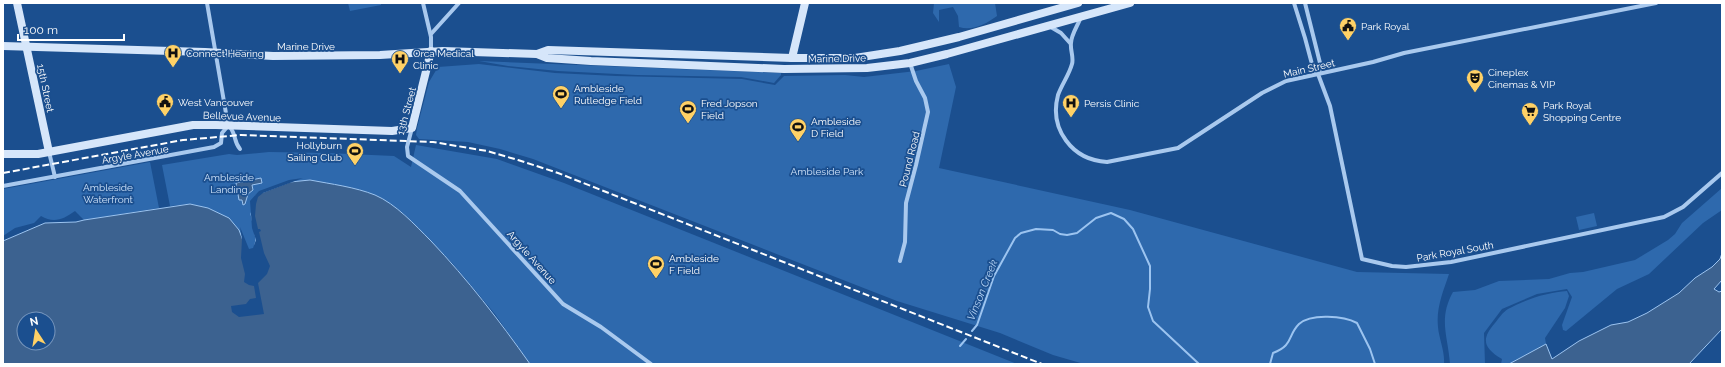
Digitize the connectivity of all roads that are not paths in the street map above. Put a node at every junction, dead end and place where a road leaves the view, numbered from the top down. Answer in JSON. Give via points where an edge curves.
{"nodes":[{"id":1,"x":17,"y":3,"type":"edge"},
{"id":2,"x":207,"y":3,"type":"edge"},
{"id":3,"x":423,"y":3,"type":"edge"},
{"id":4,"x":459,"y":3,"type":"edge"},
{"id":5,"x":805,"y":3,"type":"edge"},
{"id":6,"x":1078,"y":3,"type":"edge"},
{"id":7,"x":1130,"y":3,"type":"edge"},
{"id":8,"x":1294,"y":3,"type":"edge"},
{"id":9,"x":1305,"y":3,"type":"edge"},
{"id":10,"x":1656,"y":3,"type":"edge"},
{"id":11,"x":1082,"y":17,"type":"junction"},
{"id":12,"x":1049,"y":26,"type":"junction"},
{"id":13,"x":431,"y":34,"type":"junction"},
{"id":14,"x":1070,"y":43,"type":"junction"},
{"id":15,"x":3,"y":46,"type":"edge"},
{"id":16,"x":26,"y":47,"type":"junction"},
{"id":17,"x":916,"y":48,"type":"junction"},
{"id":18,"x":431,"y":51,"type":"junction"},
{"id":19,"x":216,"y":53,"type":"junction"},
{"id":20,"x":538,"y":54,"type":"junction"},
{"id":21,"x":792,"y":58,"type":"junction"},
{"id":22,"x":910,"y":63,"type":"junction"},
{"id":23,"x":1318,"y":74,"type":"junction"},
{"id":24,"x":228,"y":126,"type":"junction"},
{"id":25,"x":412,"y":128,"type":"junction"},
{"id":26,"x":240,"y":149,"type":"dead end"},
{"id":27,"x":49,"y":152,"type":"junction"},
{"id":28,"x":3,"y":154,"type":"edge"},
{"id":29,"x":407,"y":154,"type":"joint"},
{"id":30,"x":1722,"y":173,"type":"edge"},
{"id":31,"x":55,"y":177,"type":"junction"},
{"id":32,"x":3,"y":186,"type":"edge"},
{"id":33,"x":900,"y":261,"type":"dead end"},
{"id":34,"x":651,"y":364,"type":"edge"}],
"edges":[{"from":1,"to":16,"type":"main road","name":"15th Street"},
{"from":2,"to":19,"type":"street"},
{"from":3,"to":13,"type":"street","name":"13th Street"},
{"from":4,"to":13,"type":"street"},
{"from":5,"to":21,"type":"main road"},
{"from":6,"to":17,"type":"main road","name":"Marine Drive"},
{"from":7,"to":11,"type":"main road","name":"Marine Drive"},
{"from":8,"to":23,"type":"street","name":"Park Royal South","via":[[1313,68]]},
{"from":9,"to":23,"type":"street","name":"Park Royal South","via":[[1321,67]]},
{"from":10,"to":23,"type":"street","name":"Main Street","via":[[1404,53]]},
{"from":11,"to":12,"type":"main road","name":"Marine Drive"},
{"from":11,"to":14,"type":"street"},
{"from":12,"to":14,"type":"street","via":[[1061,33]]},
{"from":12,"to":22,"type":"main road","name":"Marine Drive"},
{"from":13,"to":18,"type":"street","name":"13th Street"},
{"from":14,"to":23,"type":"street","name":"Main Street","via":[[1073,64],[1058,96],[1056,117],[1062,135],[1072,149],[1086,157],[1101,161],[1125,159],[1178,148],[1286,80]]},
{"from":15,"to":16,"type":"main road","name":"Marine Drive"},
{"from":16,"to":19,"type":"main road","name":"Marine Drive"},
{"from":16,"to":27,"type":"main road","name":"15th Street"},
{"from":17,"to":21,"type":"main road","name":"Marine Drive","via":[[855,58]]},
{"from":17,"to":22,"type":"main road"},
{"from":18,"to":19,"type":"main road","name":"Marine Drive","via":[[329,56]]},
{"from":18,"to":20,"type":"main road","name":"Marine Drive"},
{"from":18,"to":25,"type":"main road","name":"13th Street"},
{"from":19,"to":24,"type":"street"},
{"from":20,"to":21,"type":"main road","name":"Marine Drive","via":[[548,50]]},
{"from":20,"to":22,"type":"main road","name":"Marine Drive","via":[[547,58],[591,61],[784,69],[867,68]]},
{"from":22,"to":33,"type":"street","name":"Pound Road","via":[[925,98],[928,112],[906,203],[905,242]]},
{"from":23,"to":30,"type":"street","name":"Park Royal South","via":[[1330,106],[1362,259],[1406,267],[1451,262],[1664,217],[1683,207]]},
{"from":24,"to":25,"type":"main road","name":"Bellevue Avenue","via":[[392,131]]},
{"from":24,"to":26,"type":"street","via":[[235,132],[236,143]]},
{"from":24,"to":27,"type":"main road","name":"Bellevue Avenue","via":[[193,125]]},
{"from":24,"to":31,"type":"street","name":"Argyle Avenue","via":[[222,133],[221,143],[214,147]]},
{"from":25,"to":29,"type":"street","name":"13th Street"},
{"from":27,"to":28,"type":"main road","name":"Bellevue Avenue"},
{"from":27,"to":31,"type":"street","name":"15th Street"},
{"from":29,"to":34,"type":"street","name":"Argyle Avenue","via":[[460,191],[563,304],[601,327]]},
{"from":31,"to":32,"type":"street","name":"Argyle Avenue"}]}
